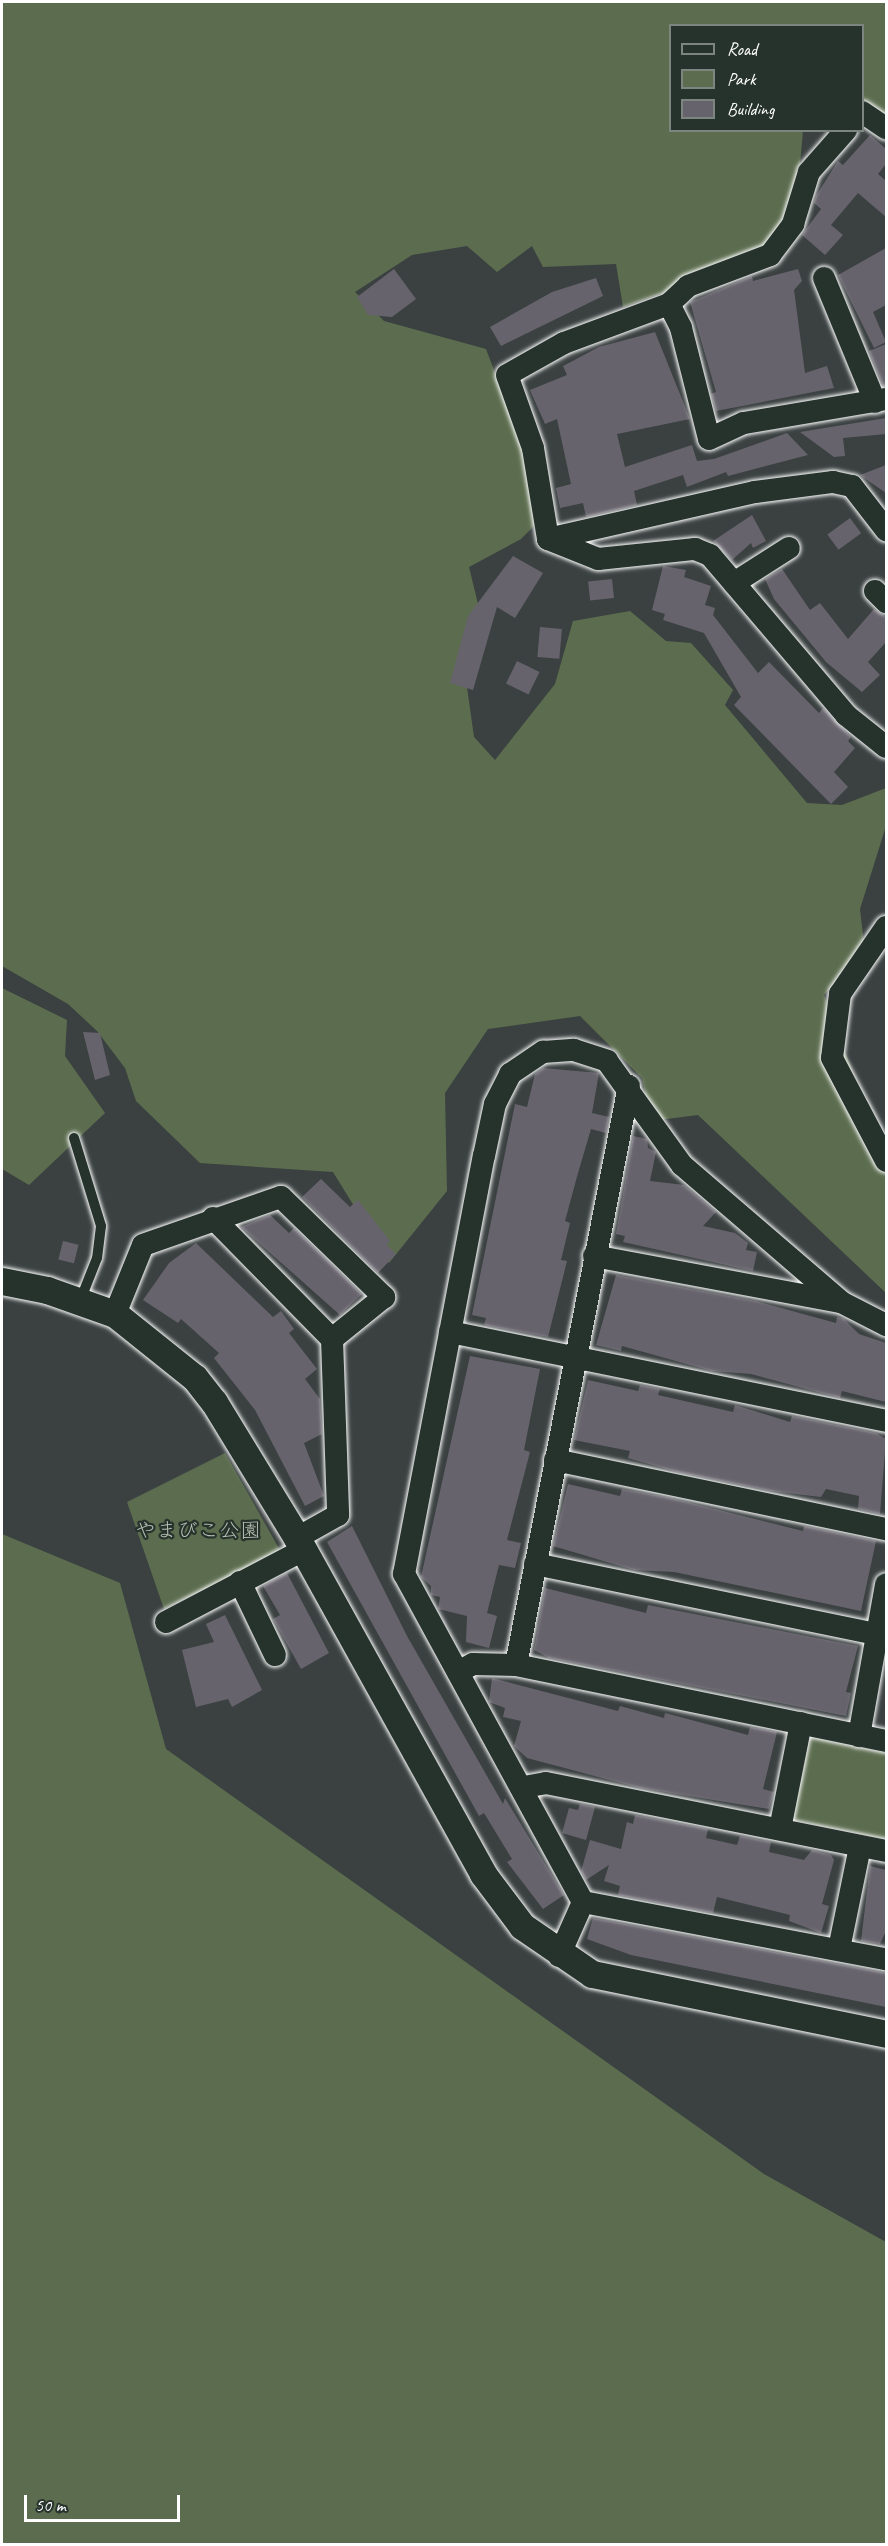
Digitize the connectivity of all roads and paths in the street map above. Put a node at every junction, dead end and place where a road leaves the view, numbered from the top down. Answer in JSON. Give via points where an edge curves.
{"nodes":[{"id":1,"x":864,"y":113,"type":"edge"},
{"id":2,"x":886,"y":128,"type":"edge"},
{"id":3,"x":844,"y":132,"type":"edge"},
{"id":4,"x":824,"y":278,"type":"dead end"},
{"id":5,"x":669,"y":304,"type":"junction"},
{"id":6,"x":881,"y":401,"type":"edge"},
{"id":7,"x":886,"y":530,"type":"edge"},
{"id":8,"x":548,"y":539,"type":"junction"},
{"id":9,"x":789,"y":548,"type":"dead end"},
{"id":10,"x":734,"y":583,"type":"junction"},
{"id":11,"x":886,"y":747,"type":"edge"},
{"id":12,"x":886,"y":927,"type":"edge"},
{"id":13,"x":629,"y":1086,"type":"junction"},
{"id":14,"x":74,"y":1138,"type":"dead end"},
{"id":15,"x":886,"y":1161,"type":"edge"},
{"id":16,"x":213,"y":1218,"type":"junction"},
{"id":17,"x":594,"y":1256,"type":"junction"},
{"id":18,"x":2,"y":1281,"type":"edge"},
{"id":19,"x":80,"y":1301,"type":"junction"},
{"id":20,"x":841,"y":1302,"type":"junction"},
{"id":21,"x":115,"y":1314,"type":"junction"},
{"id":22,"x":886,"y":1325,"type":"edge"},
{"id":23,"x":450,"y":1332,"type":"junction"},
{"id":24,"x":332,"y":1339,"type":"junction"},
{"id":25,"x":573,"y":1358,"type":"junction"},
{"id":26,"x":886,"y":1421,"type":"edge"},
{"id":27,"x":555,"y":1460,"type":"junction"},
{"id":28,"x":886,"y":1529,"type":"edge"},
{"id":29,"x":300,"y":1544,"type":"junction"},
{"id":30,"x":535,"y":1564,"type":"junction"},
{"id":31,"x":240,"y":1582,"type":"junction"},
{"id":32,"x":886,"y":1584,"type":"edge"},
{"id":33,"x":166,"y":1622,"type":"dead end"},
{"id":34,"x":876,"y":1634,"type":"junction"},
{"id":35,"x":275,"y":1655,"type":"dead end"},
{"id":36,"x":516,"y":1665,"type":"junction"},
{"id":37,"x":458,"y":1672,"type":"junction"},
{"id":38,"x":801,"y":1723,"type":"junction"},
{"id":39,"x":860,"y":1736,"type":"junction"},
{"id":40,"x":886,"y":1741,"type":"edge"},
{"id":41,"x":524,"y":1787,"type":"junction"},
{"id":42,"x":780,"y":1829,"type":"junction"},
{"id":43,"x":860,"y":1847,"type":"junction"},
{"id":44,"x":886,"y":1851,"type":"edge"},
{"id":45,"x":584,"y":1902,"type":"junction"},
{"id":46,"x":839,"y":1948,"type":"junction"},
{"id":47,"x":559,"y":1956,"type":"junction"},
{"id":48,"x":886,"y":1959,"type":"edge"},
{"id":49,"x":886,"y":2034,"type":"edge"}],
"edges":[{"from":1,"to":2,"type":"street"},
{"from":3,"to":5,"type":"street","via":[[808,172],[793,224],[770,255],[688,286]]},
{"from":4,"to":6,"type":"street"},
{"from":5,"to":6,"type":"street","via":[[681,328],[709,439],[744,423]]},
{"from":5,"to":8,"type":"street","via":[[564,343],[507,375],[533,448]]},
{"from":7,"to":8,"type":"street","via":[[882,532],[852,486],[833,482],[755,492]]},
{"from":8,"to":10,"type":"street","via":[[598,559],[694,549],[710,555]]},
{"from":9,"to":10,"type":"street"},
{"from":10,"to":11,"type":"street","via":[[846,715]]},
{"from":12,"to":15,"type":"street","via":[[840,994],[832,1058]]},
{"from":13,"to":17,"type":"street"},
{"from":13,"to":20,"type":"street","via":[[682,1165]]},
{"from":13,"to":23,"type":"street","via":[[607,1061],[574,1050],[527,1058],[510,1074],[495,1104]]},
{"from":14,"to":19,"type":"lane","via":[[101,1226],[97,1258]]},
{"from":16,"to":21,"type":"street","via":[[143,1245]]},
{"from":16,"to":24,"type":"street"},
{"from":16,"to":24,"type":"street","via":[[281,1197],[384,1297]]},
{"from":17,"to":20,"type":"street"},
{"from":17,"to":25,"type":"street"},
{"from":18,"to":19,"type":"street"},
{"from":19,"to":21,"type":"street"},
{"from":20,"to":22,"type":"street"},
{"from":21,"to":29,"type":"street","via":[[195,1378],[214,1402]]},
{"from":23,"to":25,"type":"street"},
{"from":23,"to":37,"type":"street","via":[[404,1574]]},
{"from":24,"to":29,"type":"street","via":[[338,1515]]},
{"from":25,"to":26,"type":"street"},
{"from":25,"to":27,"type":"street"},
{"from":27,"to":28,"type":"street"},
{"from":27,"to":30,"type":"street"},
{"from":29,"to":31,"type":"street"},
{"from":29,"to":47,"type":"street","via":[[483,1874],[522,1926]]},
{"from":30,"to":34,"type":"street"},
{"from":30,"to":36,"type":"street"},
{"from":31,"to":33,"type":"street"},
{"from":31,"to":35,"type":"street"},
{"from":32,"to":34,"type":"street"},
{"from":34,"to":39,"type":"street"},
{"from":36,"to":37,"type":"street","via":[[473,1664]]},
{"from":36,"to":38,"type":"street"},
{"from":37,"to":41,"type":"street"},
{"from":38,"to":39,"type":"street"},
{"from":38,"to":42,"type":"street"},
{"from":39,"to":40,"type":"street"},
{"from":41,"to":42,"type":"street","via":[[546,1783]]},
{"from":41,"to":45,"type":"street"},
{"from":42,"to":43,"type":"street"},
{"from":43,"to":44,"type":"street"},
{"from":43,"to":46,"type":"street"},
{"from":45,"to":46,"type":"street"},
{"from":45,"to":47,"type":"street"},
{"from":46,"to":48,"type":"street"},
{"from":47,"to":49,"type":"street","via":[[592,1974],[648,1988]]}]}
